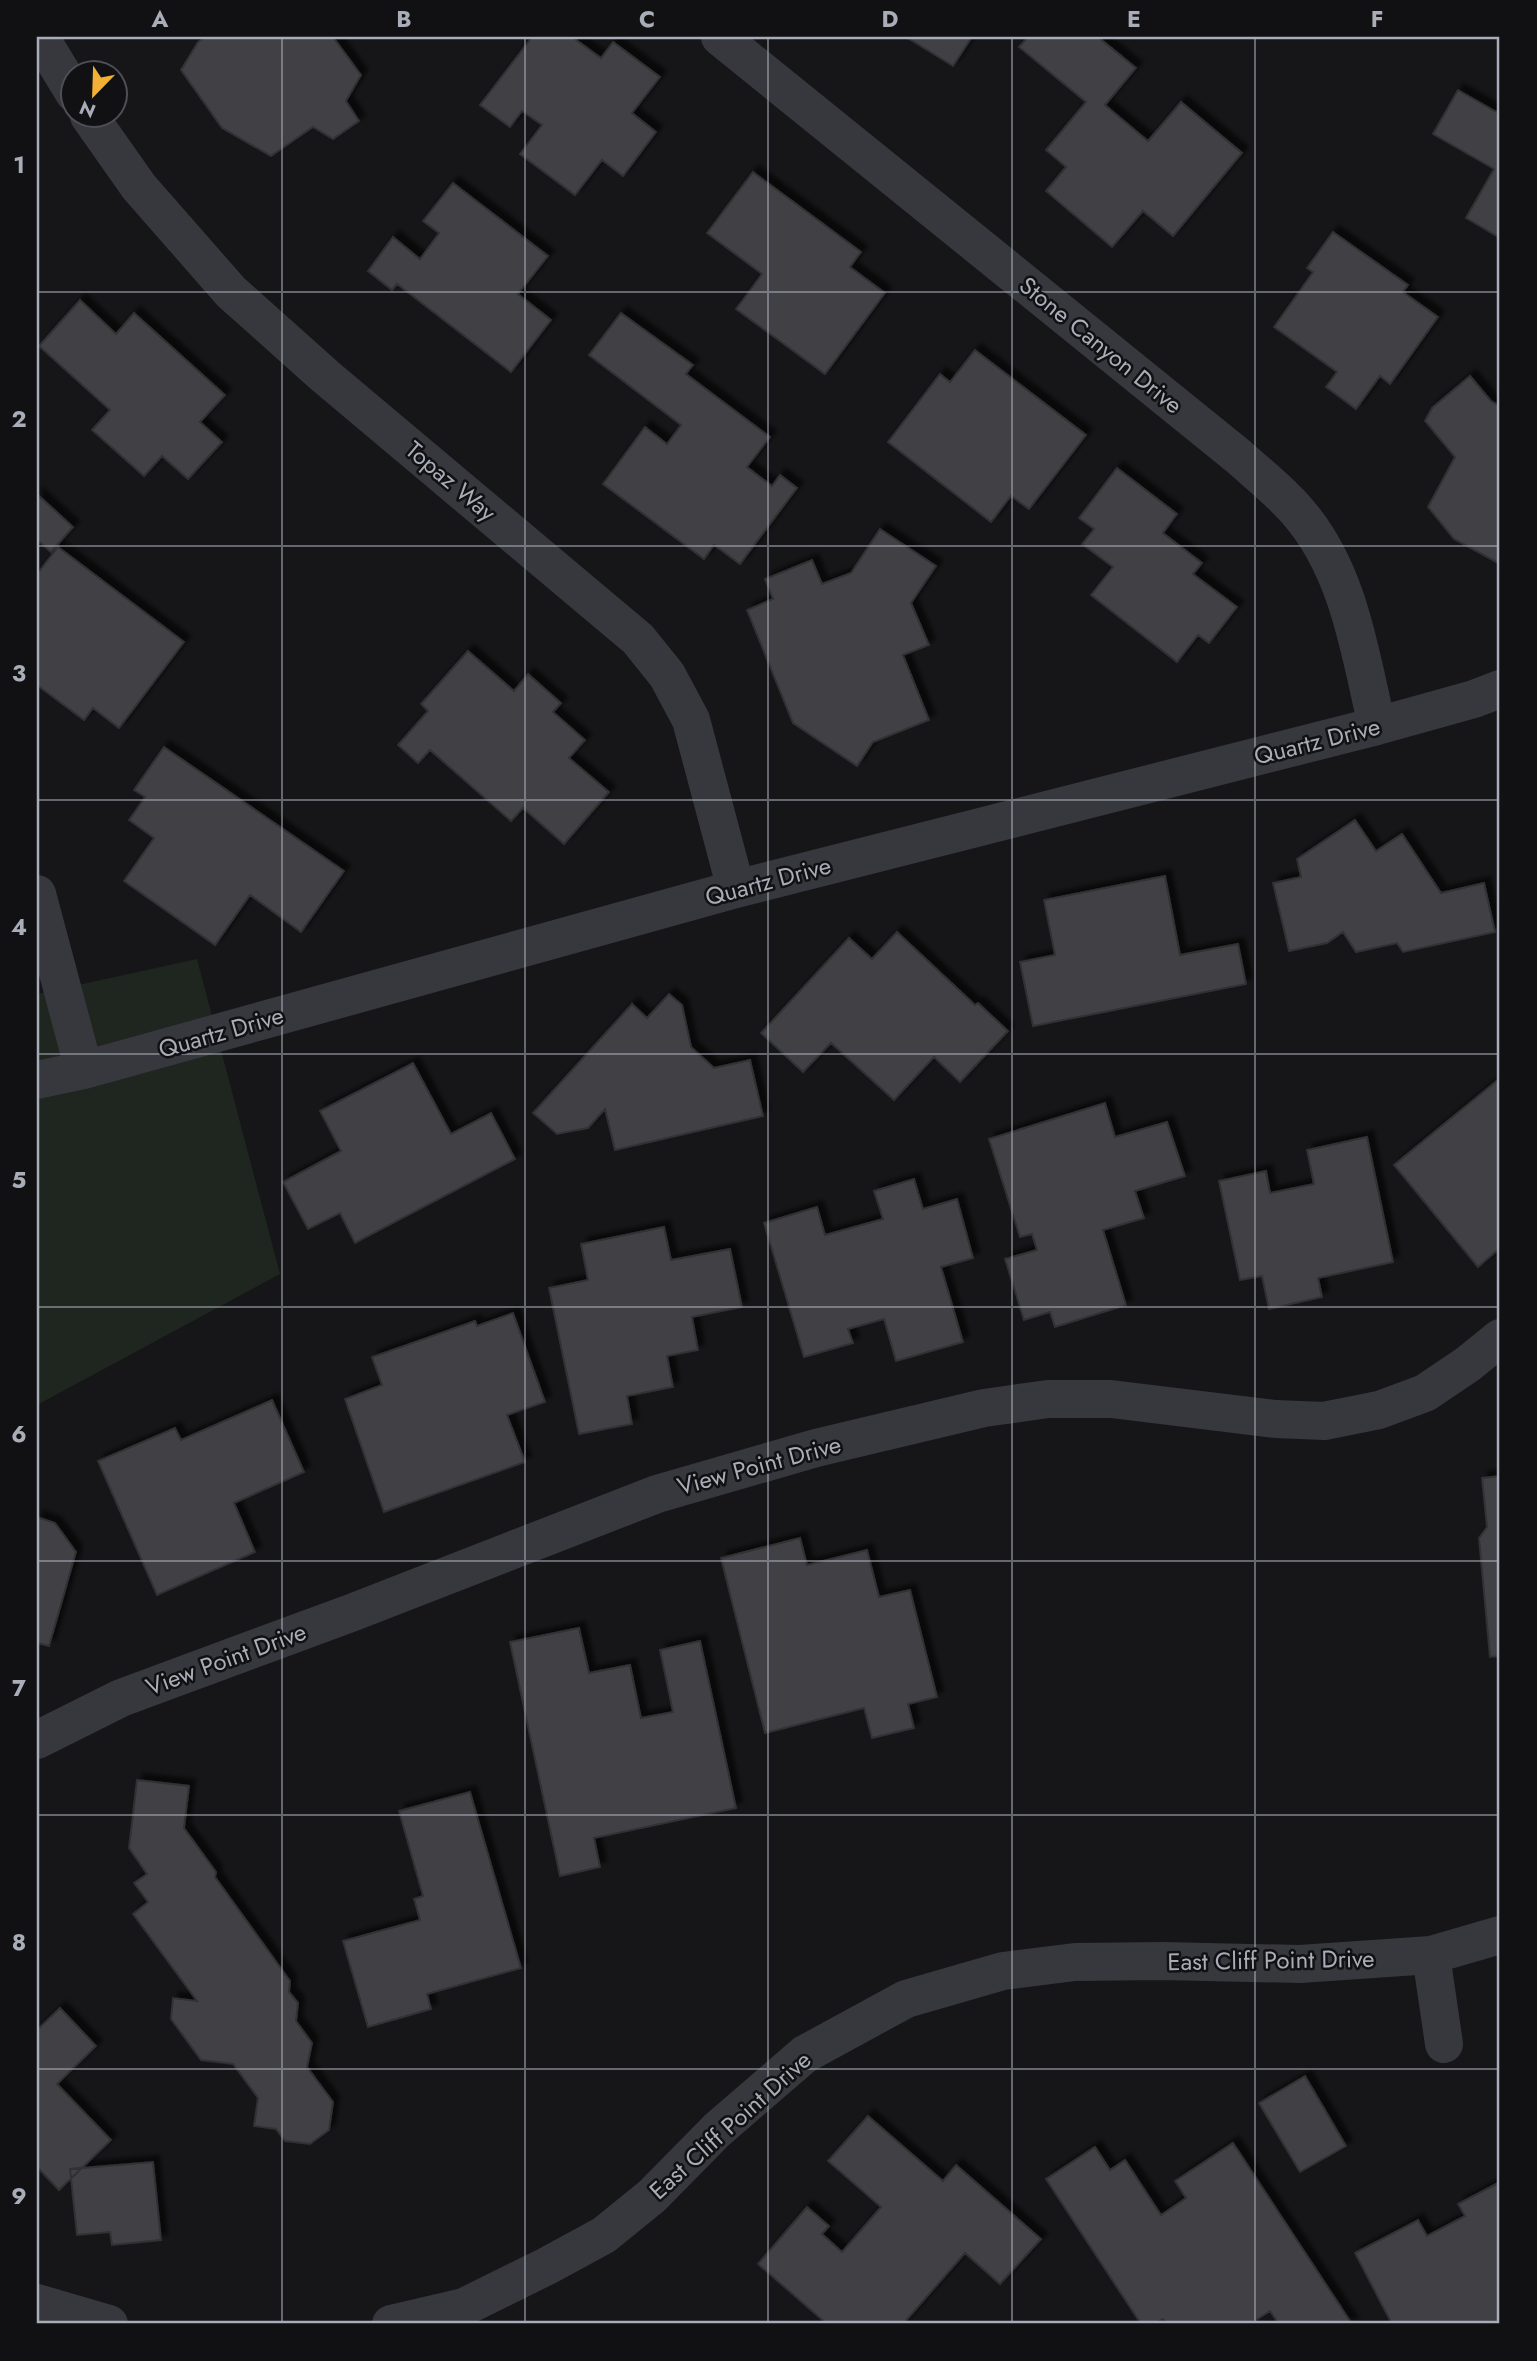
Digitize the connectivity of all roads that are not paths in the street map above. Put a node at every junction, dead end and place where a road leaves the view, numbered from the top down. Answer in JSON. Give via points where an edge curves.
{"nodes":[{"id":1,"x":40,"y":37,"type":"edge"},
{"id":2,"x":720,"y":37,"type":"edge"},
{"id":3,"x":60,"y":70,"type":"edge"},
{"id":4,"x":99,"y":130,"type":"edge"},
{"id":5,"x":1500,"y":689,"type":"edge"},
{"id":6,"x":1377,"y":726,"type":"junction"},
{"id":7,"x":736,"y":889,"type":"junction"},
{"id":8,"x":37,"y":894,"type":"edge"},
{"id":9,"x":84,"y":1070,"type":"junction"},
{"id":10,"x":37,"y":1080,"type":"edge"},
{"id":11,"x":1500,"y":1338,"type":"edge"},
{"id":12,"x":37,"y":1740,"type":"edge"},
{"id":13,"x":1500,"y":1935,"type":"edge"},
{"id":14,"x":1431,"y":1955,"type":"junction"},
{"id":15,"x":1444,"y":2044,"type":"dead end"},
{"id":16,"x":37,"y":2303,"type":"edge"},
{"id":17,"x":466,"y":2316,"type":"edge"},
{"id":18,"x":109,"y":2324,"type":"edge"},
{"id":19,"x":391,"y":2324,"type":"edge"}],
"edges":[{"from":1,"to":3,"type":"street"},
{"from":2,"to":6,"type":"street","name":"Stone Canyon Drive","via":[[1238,456],[1298,512],[1331,559],[1353,623]]},
{"from":4,"to":7,"type":"street","name":"Topaz Way","via":[[139,187],[230,292],[646,648],[691,720]]},
{"from":5,"to":6,"type":"street","name":"Quartz Drive"},
{"from":6,"to":7,"type":"street","name":"Quartz Drive"},
{"from":7,"to":9,"type":"street","name":"Quartz Drive"},
{"from":8,"to":9,"type":"street"},
{"from":9,"to":10,"type":"street","name":"Quartz Drive"},
{"from":11,"to":12,"type":"street","name":"View Point Drive","via":[[1425,1393],[1379,1410],[1324,1422],[1111,1399],[1048,1399],[984,1408],[816,1448],[657,1494],[121,1698]]},
{"from":13,"to":14,"type":"street","name":"East Cliff Point Drive"},
{"from":14,"to":15,"type":"street"},
{"from":14,"to":17,"type":"street","name":"East Cliff Point Drive","via":[[1300,1964],[1075,1962],[1003,1971],[906,1999],[805,2054],[604,2235]]},
{"from":16,"to":18,"type":"street"},
{"from":17,"to":19,"type":"street","name":"East Cliff Point Drive"}]}
